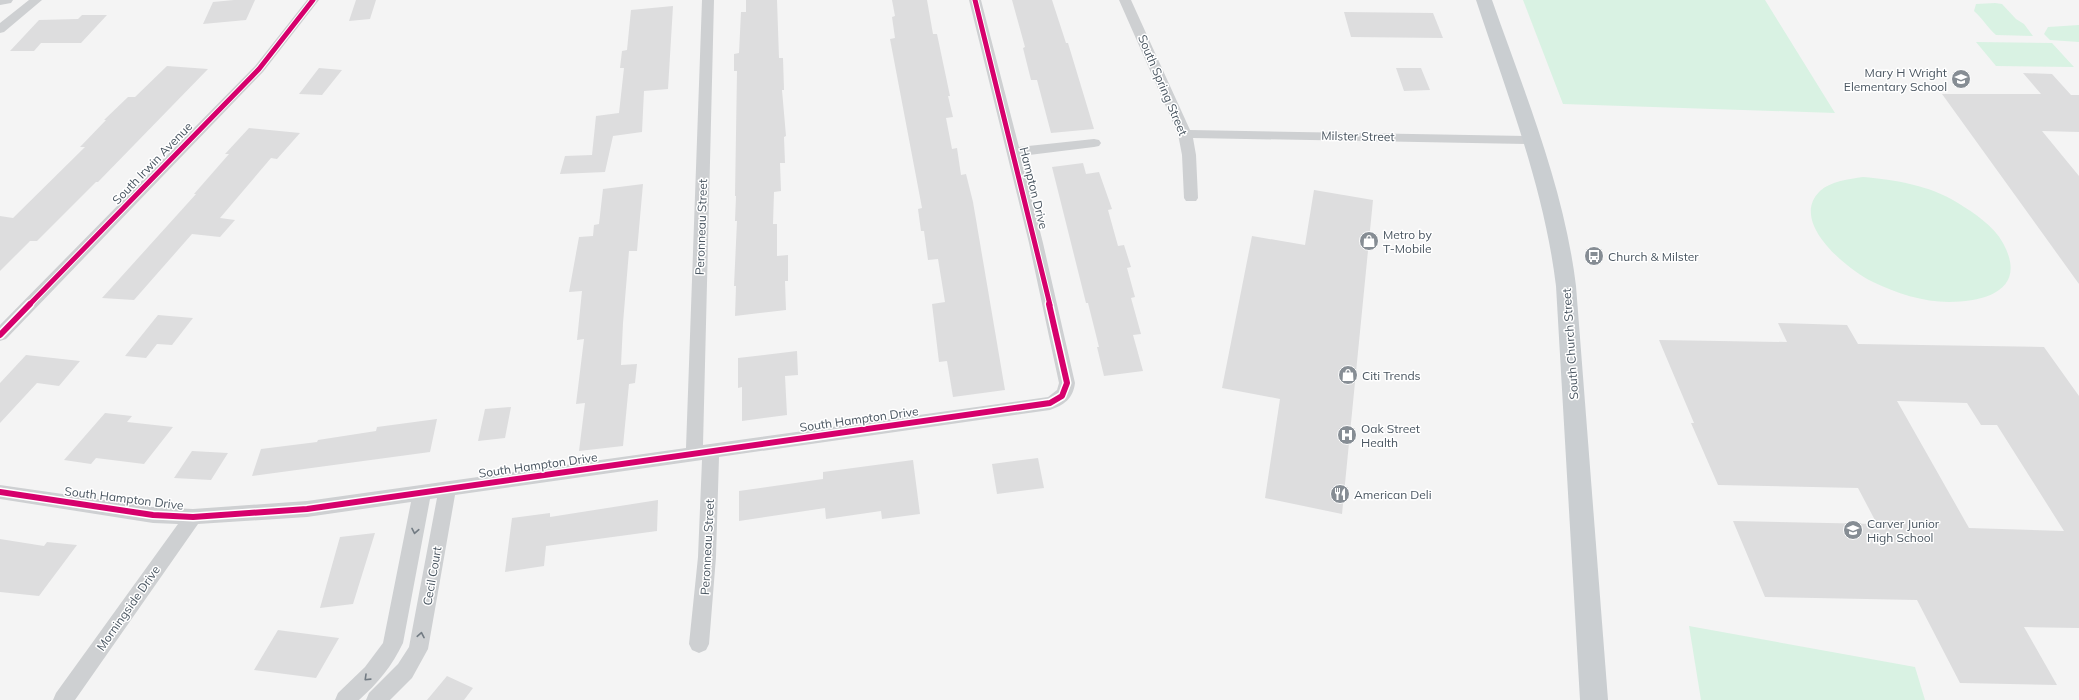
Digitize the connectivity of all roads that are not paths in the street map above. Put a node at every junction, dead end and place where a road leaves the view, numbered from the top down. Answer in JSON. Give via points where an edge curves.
{"nodes":[{"id":1,"x":7,"y":0,"type":"edge"},
{"id":2,"x":36,"y":0,"type":"edge"},
{"id":3,"x":313,"y":0,"type":"edge"},
{"id":4,"x":708,"y":0,"type":"edge"},
{"id":5,"x":975,"y":0,"type":"edge"},
{"id":6,"x":1125,"y":0,"type":"edge"},
{"id":7,"x":1484,"y":0,"type":"edge"},
{"id":8,"x":0,"y":1,"type":"edge"},
{"id":9,"x":0,"y":29,"type":"edge"},
{"id":10,"x":1185,"y":134,"type":"junction"},
{"id":11,"x":1532,"y":140,"type":"junction"},
{"id":12,"x":1094,"y":143,"type":"dead end"},
{"id":13,"x":1014,"y":152,"type":"junction"},
{"id":14,"x":1191,"y":198,"type":"dead end"},
{"id":15,"x":0,"y":335,"type":"edge"},
{"id":16,"x":1067,"y":384,"type":"joint"},
{"id":17,"x":703,"y":452,"type":"junction"},
{"id":18,"x":447,"y":490,"type":"junction"},
{"id":19,"x":0,"y":492,"type":"edge"},
{"id":20,"x":422,"y":493,"type":"junction"},
{"id":21,"x":193,"y":517,"type":"junction"},
{"id":22,"x":699,"y":644,"type":"dead end"},
{"id":23,"x":388,"y":655,"type":"junction"},
{"id":24,"x":412,"y":660,"type":"junction"},
{"id":25,"x":63,"y":700,"type":"edge"},
{"id":26,"x":345,"y":700,"type":"edge"},
{"id":27,"x":376,"y":700,"type":"edge"},
{"id":28,"x":1594,"y":700,"type":"edge"}],
"edges":[{"from":1,"to":8,"type":"street"},
{"from":2,"to":9,"type":"street"},
{"from":3,"to":15,"type":"street","name":"South Irwin Avenue","via":[[259,69]]},
{"from":4,"to":17,"type":"street","name":"Peronneau Street"},
{"from":5,"to":13,"type":"street","name":"Hampton Drive"},
{"from":6,"to":10,"type":"street","name":"South Spring Street"},
{"from":7,"to":11,"type":"main road","name":"South Church Street"},
{"from":10,"to":11,"type":"street","name":"Milster Street"},
{"from":10,"to":14,"type":"street","name":"South Spring Street","via":[[1189,155]]},
{"from":11,"to":28,"type":"main road","name":"South Church Street","via":[[1556,221],[1566,286]]},
{"from":12,"to":13,"type":"street"},
{"from":13,"to":16,"type":"street","name":"Hampton Drive"},
{"from":16,"to":17,"type":"street","name":"South Hampton Drive","via":[[1066,392],[1060,399],[1050,403]]},
{"from":17,"to":18,"type":"street","name":"South Hampton Drive"},
{"from":17,"to":22,"type":"street","name":"Peronneau Street","via":[[707,556]]},
{"from":18,"to":20,"type":"street","name":"South Hampton Drive"},
{"from":24,"to":18,"type":"street","name":"Cecil Court","one_way":true,"via":[[421,639]]},
{"from":19,"to":21,"type":"street","name":"South Hampton Drive","via":[[153,515]]},
{"from":20,"to":21,"type":"street","name":"South Hampton Drive","via":[[307,509]]},
{"from":20,"to":23,"type":"street","name":"Cecil Court","one_way":true,"via":[[393,643]]},
{"from":21,"to":25,"type":"street","name":"Morningside Drive"},
{"from":23,"to":24,"type":"street"},
{"from":23,"to":26,"type":"street","name":"Cecil Court","one_way":true},
{"from":24,"to":27,"type":"street","name":"Cecil Court","via":[[405,671]]}]}
